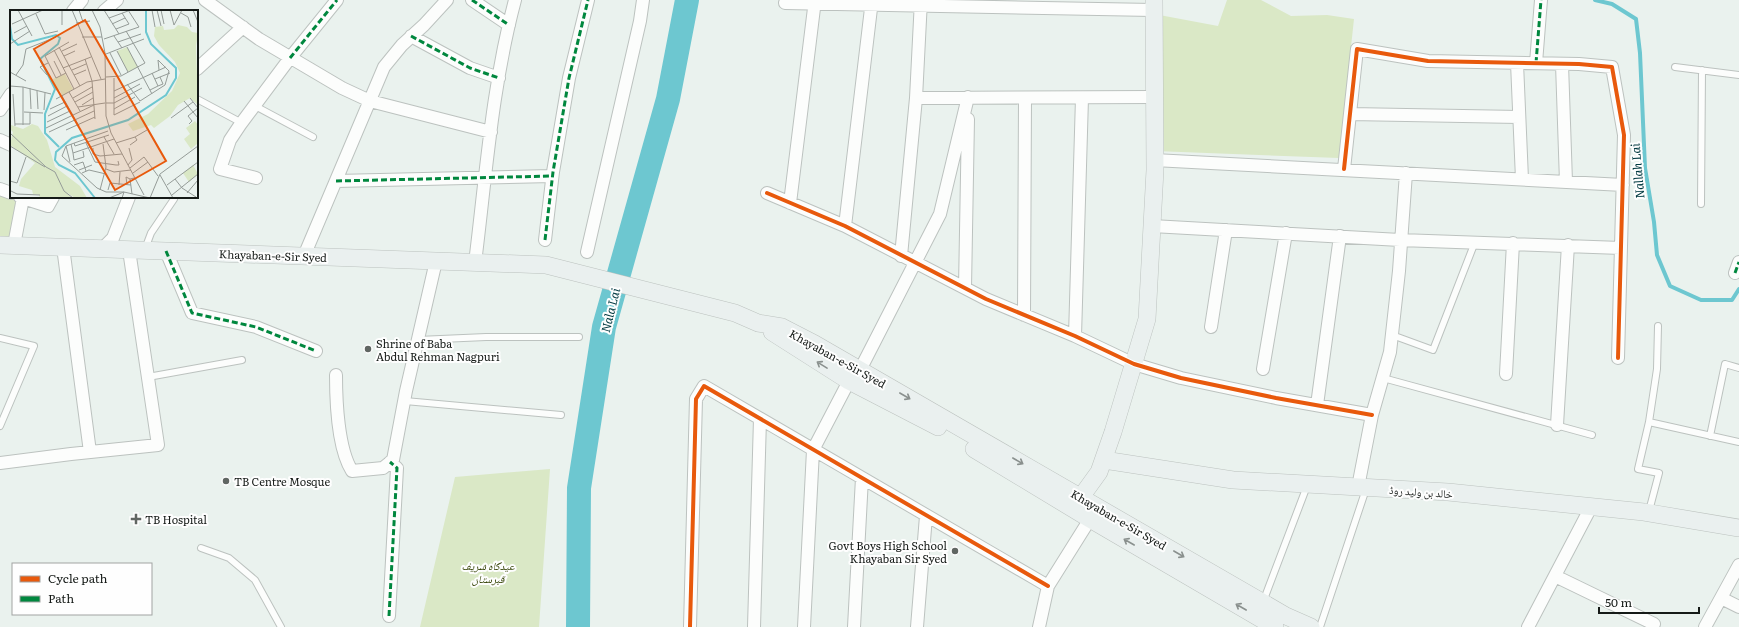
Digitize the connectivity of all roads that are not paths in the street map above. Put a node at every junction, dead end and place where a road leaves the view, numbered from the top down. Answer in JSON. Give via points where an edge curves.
{"nodes":[{"id":1,"x":117,"y":0,"type":"edge"},
{"id":2,"x":204,"y":0,"type":"edge"},
{"id":3,"x":337,"y":0,"type":"edge"},
{"id":4,"x":447,"y":0,"type":"edge"},
{"id":5,"x":472,"y":0,"type":"edge"},
{"id":6,"x":515,"y":0,"type":"edge"},
{"id":7,"x":588,"y":0,"type":"edge"},
{"id":8,"x":643,"y":0,"type":"edge"},
{"id":9,"x":1541,"y":0,"type":"edge"},
{"id":10,"x":815,"y":2,"type":"edge"},
{"id":11,"x":872,"y":2,"type":"edge"},
{"id":12,"x":785,"y":3,"type":"dead end"},
{"id":13,"x":921,"y":3,"type":"edge"},
{"id":14,"x":979,"y":3,"type":"edge"},
{"id":15,"x":1034,"y":4,"type":"edge"},
{"id":16,"x":1089,"y":4,"type":"edge"},
{"id":17,"x":1154,"y":5,"type":"edge"},
{"id":18,"x":105,"y":10,"type":"edge"},
{"id":19,"x":509,"y":25,"type":"junction"},
{"id":20,"x":242,"y":27,"type":"junction"},
{"id":21,"x":411,"y":36,"type":"junction"},
{"id":22,"x":290,"y":58,"type":"junction"},
{"id":23,"x":1517,"y":63,"type":"junction"},
{"id":24,"x":1536,"y":63,"type":"junction"},
{"id":25,"x":1562,"y":64,"type":"junction"},
{"id":26,"x":1675,"y":67,"type":"dead end"},
{"id":27,"x":198,"y":68,"type":"edge"},
{"id":28,"x":1702,"y":70,"type":"junction"},
{"id":29,"x":1739,"y":75,"type":"edge"},
{"id":30,"x":498,"y":78,"type":"junction"},
{"id":31,"x":10,"y":95,"type":"edge"},
{"id":32,"x":916,"y":98,"type":"junction"},
{"id":33,"x":968,"y":98,"type":"junction"},
{"id":34,"x":1025,"y":98,"type":"junction"},
{"id":35,"x":1082,"y":98,"type":"junction"},
{"id":36,"x":1154,"y":98,"type":"junction"},
{"id":37,"x":198,"y":100,"type":"edge"},
{"id":38,"x":370,"y":101,"type":"junction"},
{"id":39,"x":255,"y":106,"type":"junction"},
{"id":40,"x":0,"y":110,"type":"edge"},
{"id":41,"x":1350,"y":114,"type":"junction"},
{"id":42,"x":1519,"y":117,"type":"junction"},
{"id":43,"x":242,"y":123,"type":"junction"},
{"id":44,"x":491,"y":132,"type":"junction"},
{"id":45,"x":313,"y":137,"type":"dead end"},
{"id":46,"x":0,"y":140,"type":"edge"},
{"id":47,"x":10,"y":145,"type":"edge"},
{"id":48,"x":1154,"y":160,"type":"junction"},
{"id":49,"x":1344,"y":169,"type":"junction"},
{"id":50,"x":1406,"y":173,"type":"junction"},
{"id":51,"x":552,"y":176,"type":"junction"},
{"id":52,"x":256,"y":178,"type":"dead end"},
{"id":53,"x":485,"y":178,"type":"junction"},
{"id":54,"x":1522,"y":179,"type":"junction"},
{"id":55,"x":336,"y":181,"type":"junction"},
{"id":56,"x":1566,"y":182,"type":"junction"},
{"id":57,"x":1623,"y":186,"type":"junction"},
{"id":58,"x":0,"y":189,"type":"edge"},
{"id":59,"x":10,"y":193,"type":"edge"},
{"id":60,"x":767,"y":193,"type":"dead end"},
{"id":61,"x":22,"y":198,"type":"edge"},
{"id":62,"x":52,"y":198,"type":"edge"},
{"id":63,"x":129,"y":198,"type":"edge"},
{"id":64,"x":174,"y":199,"type":"dead end"},
{"id":65,"x":790,"y":203,"type":"junction"},
{"id":66,"x":1701,"y":204,"type":"dead end"},
{"id":67,"x":845,"y":226,"type":"junction"},
{"id":68,"x":1152,"y":226,"type":"junction"},
{"id":69,"x":1226,"y":230,"type":"junction"},
{"id":70,"x":1286,"y":233,"type":"junction"},
{"id":71,"x":1340,"y":236,"type":"junction"},
{"id":72,"x":544,"y":240,"type":"dead end"},
{"id":73,"x":1400,"y":240,"type":"junction"},
{"id":74,"x":1475,"y":242,"type":"junction"},
{"id":75,"x":1513,"y":243,"type":"junction"},
{"id":76,"x":7,"y":245,"type":"edge"},
{"id":77,"x":1568,"y":245,"type":"junction"},
{"id":78,"x":63,"y":247,"type":"junction"},
{"id":79,"x":1621,"y":248,"type":"junction"},
{"id":80,"x":102,"y":249,"type":"junction"},
{"id":81,"x":136,"y":250,"type":"junction"},
{"id":82,"x":166,"y":251,"type":"junction"},
{"id":83,"x":587,"y":252,"type":"dead end"},
{"id":84,"x":304,"y":256,"type":"junction"},
{"id":85,"x":901,"y":256,"type":"junction"},
{"id":86,"x":436,"y":261,"type":"junction"},
{"id":87,"x":475,"y":263,"type":"junction"},
{"id":88,"x":915,"y":263,"type":"junction"},
{"id":89,"x":965,"y":288,"type":"junction"},
{"id":90,"x":1024,"y":314,"type":"junction"},
{"id":91,"x":1658,"y":326,"type":"dead end"},
{"id":92,"x":1211,"y":327,"type":"dead end"},
{"id":93,"x":1392,"y":335,"type":"junction"},
{"id":94,"x":1075,"y":336,"type":"junction"},
{"id":95,"x":579,"y":337,"type":"dead end"},
{"id":96,"x":0,"y":338,"type":"edge"},
{"id":97,"x":418,"y":340,"type":"junction"},
{"id":98,"x":316,"y":351,"type":"dead end"},
{"id":99,"x":1618,"y":358,"type":"dead end"},
{"id":100,"x":242,"y":360,"type":"dead end"},
{"id":101,"x":1134,"y":364,"type":"junction"},
{"id":102,"x":1739,"y":368,"type":"edge"},
{"id":103,"x":1263,"y":369,"type":"dead end"},
{"id":104,"x":1506,"y":374,"type":"dead end"},
{"id":105,"x":336,"y":375,"type":"dead end"},
{"id":106,"x":854,"y":375,"type":"junction"},
{"id":107,"x":148,"y":377,"type":"junction"},
{"id":108,"x":1383,"y":378,"type":"junction"},
{"id":109,"x":405,"y":400,"type":"junction"},
{"id":110,"x":1317,"y":405,"type":"junction"},
{"id":111,"x":561,"y":415,"type":"dead end"},
{"id":112,"x":1372,"y":415,"type":"junction"},
{"id":113,"x":760,"y":419,"type":"junction"},
{"id":114,"x":1649,"y":422,"type":"junction"},
{"id":115,"x":1556,"y":425,"type":"junction"},
{"id":116,"x":0,"y":426,"type":"edge"},
{"id":117,"x":1592,"y":435,"type":"dead end"},
{"id":118,"x":1710,"y":436,"type":"junction"},
{"id":119,"x":1739,"y":442,"type":"edge"},
{"id":120,"x":813,"y":450,"type":"junction"},
{"id":121,"x":90,"y":452,"type":"junction"},
{"id":122,"x":1104,"y":460,"type":"junction"},
{"id":123,"x":390,"y":462,"type":"junction"},
{"id":124,"x":0,"y":464,"type":"edge"},
{"id":125,"x":862,"y":478,"type":"junction"},
{"id":126,"x":1307,"y":484,"type":"junction"},
{"id":127,"x":1362,"y":487,"type":"junction"},
{"id":128,"x":1081,"y":497,"type":"junction"},
{"id":129,"x":1591,"y":507,"type":"junction"},
{"id":130,"x":1648,"y":513,"type":"junction"},
{"id":131,"x":926,"y":516,"type":"junction"},
{"id":132,"x":1090,"y":519,"type":"junction"},
{"id":133,"x":1739,"y":528,"type":"edge"},
{"id":134,"x":202,"y":548,"type":"dead end"},
{"id":135,"x":1739,"y":565,"type":"edge"},
{"id":136,"x":1555,"y":576,"type":"junction"},
{"id":137,"x":1048,"y":586,"type":"junction"},
{"id":138,"x":1720,"y":598,"type":"junction"},
{"id":139,"x":1263,"y":602,"type":"junction"},
{"id":140,"x":1739,"y":607,"type":"edge"},
{"id":141,"x":389,"y":616,"type":"dead end"},
{"id":142,"x":1654,"y":624,"type":"dead end"},
{"id":143,"x":281,"y":627,"type":"edge"},
{"id":144,"x":690,"y":627,"type":"edge"},
{"id":145,"x":754,"y":627,"type":"edge"},
{"id":146,"x":804,"y":627,"type":"edge"},
{"id":147,"x":854,"y":627,"type":"edge"},
{"id":148,"x":917,"y":627,"type":"edge"},
{"id":149,"x":1039,"y":627,"type":"edge"},
{"id":150,"x":1275,"y":627,"type":"edge"},
{"id":151,"x":1311,"y":627,"type":"edge"},
{"id":152,"x":1320,"y":627,"type":"edge"},
{"id":153,"x":1528,"y":627,"type":"edge"},
{"id":154,"x":1705,"y":627,"type":"edge"}],
"edges":[{"from":1,"to":18,"type":"street"},
{"from":2,"to":20,"type":"street"},
{"from":3,"to":22,"type":"street"},
{"from":4,"to":21,"type":"street"},
{"from":5,"to":19,"type":"street"},
{"from":6,"to":19,"type":"street"},
{"from":7,"to":51,"type":"street","via":[[569,78]]},
{"from":8,"to":83,"type":"street"},
{"from":9,"to":24,"type":"street"},
{"from":10,"to":11,"type":"street"},
{"from":10,"to":12,"type":"street"},
{"from":10,"to":65,"type":"street"},
{"from":11,"to":13,"type":"street"},
{"from":11,"to":67,"type":"street"},
{"from":13,"to":14,"type":"street"},
{"from":13,"to":32,"type":"street"},
{"from":14,"to":15,"type":"street"},
{"from":15,"to":16,"type":"street"},
{"from":16,"to":17,"type":"street"},
{"from":17,"to":36,"type":"main road"},
{"from":19,"to":30,"type":"street"},
{"from":20,"to":22,"type":"street"},
{"from":20,"to":27,"type":"street"},
{"from":21,"to":30,"type":"street","via":[[470,68]]},
{"from":21,"to":38,"type":"street","via":[[384,67]]},
{"from":22,"to":38,"type":"street"},
{"from":22,"to":39,"type":"street"},
{"from":23,"to":24,"type":"street"},
{"from":23,"to":41,"type":"street","via":[[1428,61],[1357,49]]},
{"from":23,"to":42,"type":"street"},
{"from":24,"to":25,"type":"street"},
{"from":25,"to":56,"type":"street"},
{"from":25,"to":57,"type":"street","via":[[1612,67],[1624,135]]},
{"from":26,"to":28,"type":"lane"},
{"from":28,"to":29,"type":"lane"},
{"from":28,"to":66,"type":"lane"},
{"from":30,"to":44,"type":"street"},
{"from":31,"to":40,"type":"street"},
{"from":32,"to":33,"type":"street"},
{"from":32,"to":85,"type":"street"},
{"from":33,"to":34,"type":"street"},
{"from":33,"to":88,"type":"street","via":[[940,214]]},
{"from":33,"to":89,"type":"street"},
{"from":34,"to":35,"type":"street"},
{"from":34,"to":90,"type":"street"},
{"from":35,"to":36,"type":"street"},
{"from":35,"to":94,"type":"street"},
{"from":36,"to":48,"type":"main road"},
{"from":37,"to":43,"type":"lane"},
{"from":38,"to":44,"type":"street"},
{"from":38,"to":55,"type":"street"},
{"from":39,"to":43,"type":"street"},
{"from":39,"to":45,"type":"lane"},
{"from":41,"to":42,"type":"street"},
{"from":41,"to":49,"type":"street"},
{"from":42,"to":54,"type":"street"},
{"from":43,"to":52,"type":"street","via":[[230,140],[220,169]]},
{"from":44,"to":53,"type":"street"},
{"from":46,"to":47,"type":"street"},
{"from":48,"to":49,"type":"street"},
{"from":48,"to":68,"type":"main road"},
{"from":49,"to":50,"type":"street"},
{"from":50,"to":54,"type":"street"},
{"from":50,"to":73,"type":"street"},
{"from":51,"to":53,"type":"street"},
{"from":51,"to":72,"type":"street"},
{"from":53,"to":55,"type":"street"},
{"from":53,"to":87,"type":"street"},
{"from":54,"to":56,"type":"street"},
{"from":55,"to":84,"type":"street"},
{"from":56,"to":57,"type":"street"},
{"from":57,"to":79,"type":"street"},
{"from":58,"to":59,"type":"street"},
{"from":60,"to":65,"type":"street"},
{"from":61,"to":62,"type":"street","via":[[48,206]]},
{"from":61,"to":76,"type":"street"},
{"from":63,"to":80,"type":"street","via":[[113,238]]},
{"from":64,"to":81,"type":"lane"},
{"from":65,"to":67,"type":"street"},
{"from":67,"to":85,"type":"street"},
{"from":68,"to":69,"type":"street"},
{"from":68,"to":101,"type":"main road","via":[[1147,319]]},
{"from":69,"to":70,"type":"street"},
{"from":69,"to":92,"type":"street"},
{"from":70,"to":71,"type":"street"},
{"from":70,"to":103,"type":"street"},
{"from":71,"to":73,"type":"street"},
{"from":71,"to":110,"type":"street"},
{"from":73,"to":74,"type":"street"},
{"from":73,"to":93,"type":"street"},
{"from":74,"to":75,"type":"street"},
{"from":74,"to":93,"type":"lane","via":[[1433,350]]},
{"from":75,"to":77,"type":"street"},
{"from":75,"to":104,"type":"street"},
{"from":76,"to":78,"type":"main road","name":"Khayaban-e-Sir Syed"},
{"from":77,"to":79,"type":"street"},
{"from":77,"to":115,"type":"street"},
{"from":78,"to":80,"type":"main road","name":"Khayaban-e-Sir Syed"},
{"from":78,"to":121,"type":"street"},
{"from":79,"to":99,"type":"street"},
{"from":80,"to":81,"type":"main road","name":"Khayaban-e-Sir Syed"},
{"from":81,"to":82,"type":"main road","name":"Khayaban-e-Sir Syed"},
{"from":81,"to":107,"type":"street"},
{"from":82,"to":84,"type":"main road","name":"Khayaban-e-Sir Syed"},
{"from":82,"to":98,"type":"street","via":[[192,313],[256,327]]},
{"from":84,"to":86,"type":"main road","name":"Khayaban-e-Sir Syed"},
{"from":85,"to":88,"type":"street"},
{"from":86,"to":87,"type":"main road","name":"Khayaban-e-Sir Syed"},
{"from":86,"to":97,"type":"street"},
{"from":87,"to":106,"type":"main road","name":"Khayaban-e-Sir Syed","via":[[546,265],[735,313],[758,323],[782,327],[815,344]]},
{"from":88,"to":89,"type":"street"},
{"from":88,"to":106,"type":"street"},
{"from":89,"to":90,"type":"street"},
{"from":90,"to":94,"type":"street"},
{"from":91,"to":114,"type":"lane","via":[[1657,369]]},
{"from":93,"to":108,"type":"street"},
{"from":94,"to":101,"type":"street"},
{"from":95,"to":97,"type":"lane"},
{"from":96,"to":116,"type":"lane","via":[[34,346]]},
{"from":97,"to":109,"type":"street"},
{"from":100,"to":107,"type":"lane"},
{"from":101,"to":110,"type":"street","via":[[1181,378]]},
{"from":101,"to":122,"type":"main road"},
{"from":102,"to":118,"type":"lane","via":[[1725,364]]},
{"from":105,"to":123,"type":"street","via":[[337,408],[348,465],[352,471],[383,468]]},
{"from":106,"to":120,"type":"street"},
{"from":106,"to":128,"type":"main road","name":"Khayaban-e-Sir Syed","one_way":true},
{"from":106,"to":132,"type":"main road","name":"Khayaban-e-Sir Syed"},
{"from":107,"to":121,"type":"street","via":[[158,445]]},
{"from":108,"to":112,"type":"street"},
{"from":108,"to":115,"type":"lane"},
{"from":109,"to":111,"type":"lane"},
{"from":109,"to":123,"type":"street","via":[[393,460]]},
{"from":110,"to":112,"type":"street"},
{"from":112,"to":127,"type":"street"},
{"from":113,"to":120,"type":"street"},
{"from":113,"to":144,"type":"street","via":[[704,386],[696,399]]},
{"from":113,"to":145,"type":"street"},
{"from":114,"to":118,"type":"lane"},
{"from":114,"to":130,"type":"lane","via":[[1638,469],[1659,474]]},
{"from":115,"to":117,"type":"lane"},
{"from":118,"to":119,"type":"lane"},
{"from":120,"to":125,"type":"street"},
{"from":120,"to":146,"type":"street"},
{"from":121,"to":124,"type":"street"},
{"from":122,"to":126,"type":"main road","name":"خالد بن ولید روڈ","via":[[1233,480]]},
{"from":122,"to":128,"type":"main road","via":[[1099,472]]},
{"from":123,"to":141,"type":"street","via":[[397,468]]},
{"from":125,"to":131,"type":"street"},
{"from":125,"to":147,"type":"street"},
{"from":126,"to":127,"type":"main road","name":"خالد بن ولید روڈ"},
{"from":126,"to":139,"type":"lane"},
{"from":127,"to":129,"type":"main road","name":"خالد بن ولید روڈ","via":[[1448,492]]},
{"from":127,"to":152,"type":"lane"},
{"from":128,"to":139,"type":"main road","name":"Khayaban-e-Sir Syed","one_way":true},
{"from":129,"to":130,"type":"main road","name":"خالد بن ولید روڈ"},
{"from":129,"to":136,"type":"street"},
{"from":130,"to":133,"type":"main road","name":"خالد بن ولید روڈ"},
{"from":131,"to":137,"type":"street"},
{"from":131,"to":148,"type":"street"},
{"from":132,"to":137,"type":"street"},
{"from":150,"to":132,"type":"main road","name":"Khayaban-e-Sir Syed","one_way":true},
{"from":134,"to":143,"type":"lane","via":[[229,558],[255,580]]},
{"from":135,"to":138,"type":"street"},
{"from":136,"to":142,"type":"street"},
{"from":136,"to":153,"type":"street"},
{"from":137,"to":149,"type":"street"},
{"from":138,"to":140,"type":"street"},
{"from":138,"to":154,"type":"street"},
{"from":139,"to":151,"type":"main road","name":"Khayaban-e-Sir Syed"}]}
